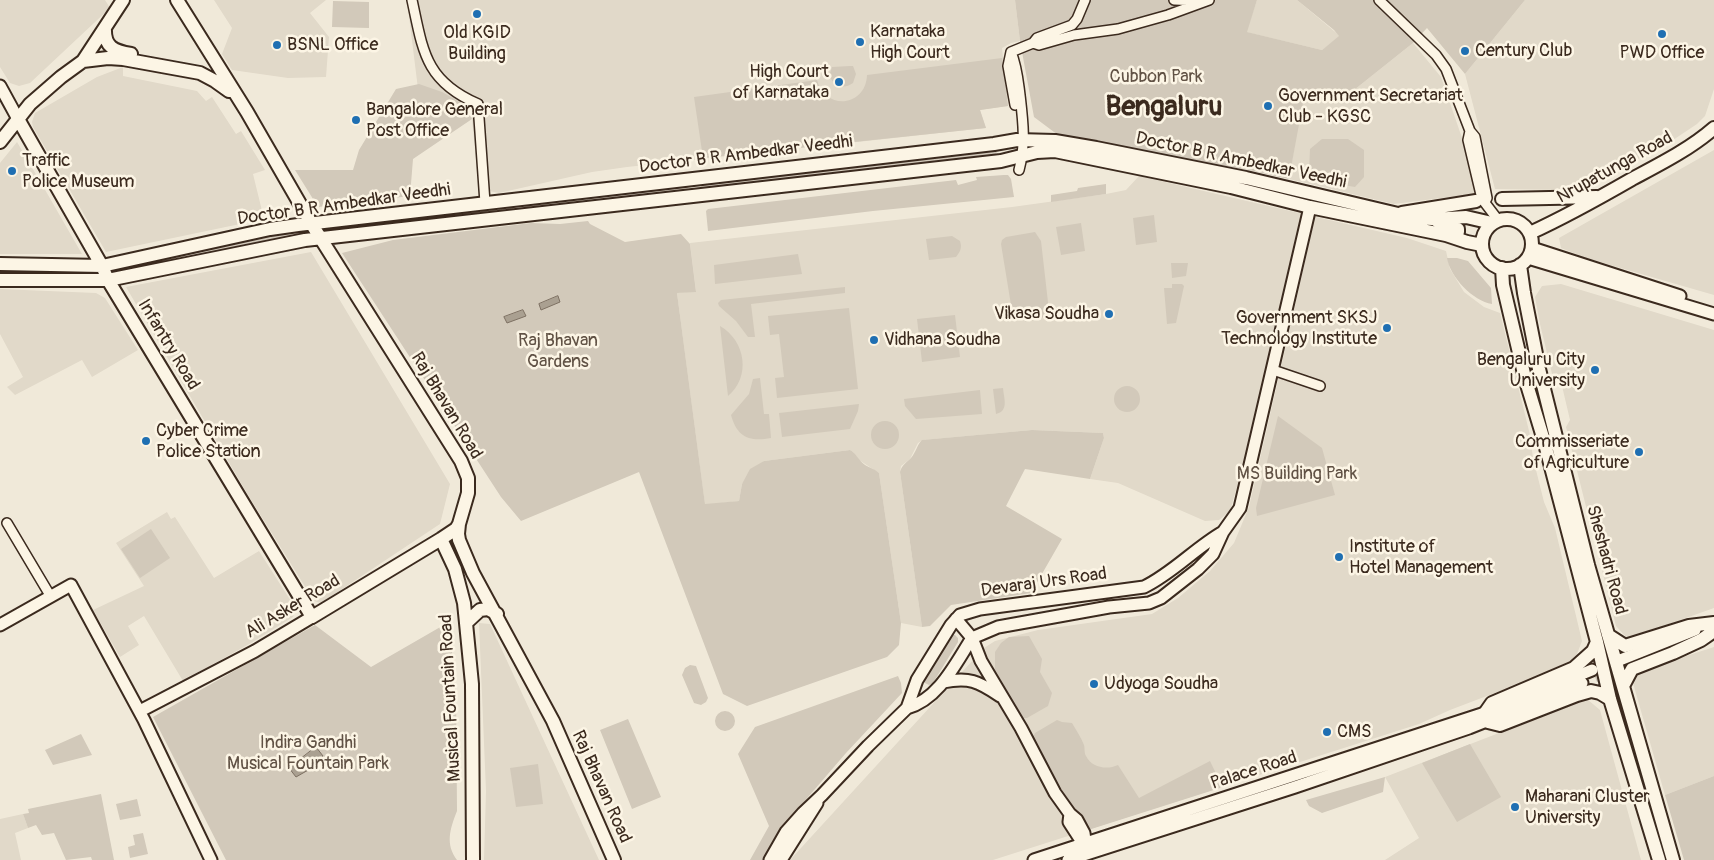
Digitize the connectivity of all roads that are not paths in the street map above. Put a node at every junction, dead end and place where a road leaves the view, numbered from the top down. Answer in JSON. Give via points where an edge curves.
{"nodes":[{"id":1,"x":177,"y":0,"type":"edge"},
{"id":2,"x":412,"y":0,"type":"edge"},
{"id":3,"x":1085,"y":0,"type":"edge"},
{"id":4,"x":1174,"y":0,"type":"edge"},
{"id":5,"x":1207,"y":0,"type":"edge"},
{"id":6,"x":1379,"y":0,"type":"edge"},
{"id":7,"x":119,"y":2,"type":"edge"},
{"id":8,"x":105,"y":28,"type":"junction"},
{"id":9,"x":1033,"y":43,"type":"junction"},
{"id":10,"x":210,"y":55,"type":"junction"},
{"id":11,"x":83,"y":61,"type":"junction"},
{"id":12,"x":0,"y":86,"type":"edge"},
{"id":13,"x":237,"y":97,"type":"junction"},
{"id":14,"x":18,"y":119,"type":"junction"},
{"id":15,"x":1714,"y":128,"type":"edge"},
{"id":16,"x":1021,"y":140,"type":"junction"},
{"id":17,"x":0,"y":142,"type":"edge"},
{"id":18,"x":1020,"y":157,"type":"junction"},
{"id":19,"x":1600,"y":197,"type":"junction"},
{"id":20,"x":1502,"y":199,"type":"dead end"},
{"id":21,"x":1481,"y":201,"type":"junction"},
{"id":22,"x":485,"y":203,"type":"junction"},
{"id":23,"x":1310,"y":207,"type":"junction"},
{"id":24,"x":1395,"y":214,"type":"junction"},
{"id":25,"x":498,"y":219,"type":"junction"},
{"id":26,"x":1432,"y":219,"type":"junction"},
{"id":27,"x":478,"y":222,"type":"junction"},
{"id":28,"x":1495,"y":222,"type":"junction"},
{"id":29,"x":312,"y":223,"type":"junction"},
{"id":30,"x":1530,"y":233,"type":"junction"},
{"id":31,"x":368,"y":234,"type":"junction"},
{"id":32,"x":1446,"y":235,"type":"junction"},
{"id":33,"x":321,"y":238,"type":"junction"},
{"id":34,"x":1482,"y":245,"type":"junction"},
{"id":35,"x":1527,"y":257,"type":"junction"},
{"id":36,"x":336,"y":262,"type":"junction"},
{"id":37,"x":0,"y":264,"type":"edge"},
{"id":38,"x":102,"y":266,"type":"junction"},
{"id":39,"x":1502,"y":268,"type":"junction"},
{"id":40,"x":0,"y":280,"type":"edge"},
{"id":41,"x":108,"y":280,"type":"junction"},
{"id":42,"x":1714,"y":306,"type":"edge"},
{"id":43,"x":1714,"y":314,"type":"edge"},
{"id":44,"x":1273,"y":370,"type":"junction"},
{"id":45,"x":1320,"y":386,"type":"dead end"},
{"id":46,"x":7,"y":523,"type":"dead end"},
{"id":47,"x":460,"y":524,"type":"junction"},
{"id":48,"x":1223,"y":532,"type":"junction"},
{"id":49,"x":442,"y":539,"type":"junction"},
{"id":50,"x":51,"y":596,"type":"junction"},
{"id":51,"x":497,"y":614,"type":"junction"},
{"id":52,"x":312,"y":617,"type":"junction"},
{"id":53,"x":956,"y":619,"type":"junction"},
{"id":54,"x":466,"y":623,"type":"junction"},
{"id":55,"x":1714,"y":623,"type":"edge"},
{"id":56,"x":0,"y":625,"type":"edge"},
{"id":57,"x":1714,"y":631,"type":"edge"},
{"id":58,"x":972,"y":638,"type":"junction"},
{"id":59,"x":1603,"y":639,"type":"junction"},
{"id":60,"x":1593,"y":674,"type":"tunnel mouth"},
{"id":61,"x":917,"y":680,"type":"junction"},
{"id":62,"x":943,"y":682,"type":"junction"},
{"id":63,"x":1622,"y":686,"type":"junction"},
{"id":64,"x":933,"y":692,"type":"junction"},
{"id":65,"x":1003,"y":698,"type":"junction"},
{"id":66,"x":1610,"y":699,"type":"junction"},
{"id":67,"x":907,"y":708,"type":"junction"},
{"id":68,"x":140,"y":711,"type":"junction"},
{"id":69,"x":1486,"y":718,"type":"junction"},
{"id":70,"x":822,"y":795,"type":"junction"},
{"id":71,"x":1089,"y":845,"type":"junction"},
{"id":72,"x":210,"y":860,"type":"edge"},
{"id":73,"x":473,"y":860,"type":"edge"},
{"id":74,"x":614,"y":860,"type":"edge"},
{"id":75,"x":770,"y":860,"type":"edge"},
{"id":76,"x":781,"y":860,"type":"edge"},
{"id":77,"x":1034,"y":860,"type":"edge"},
{"id":78,"x":1068,"y":860,"type":"edge"},
{"id":79,"x":1659,"y":860,"type":"edge"},
{"id":80,"x":1673,"y":860,"type":"edge"}],
"edges":[{"from":1,"to":10,"type":"main road","name":"Raj Bhavan Road"},
{"from":2,"to":22,"type":"street","via":[[428,64],[450,89],[478,104]]},
{"from":3,"to":9,"type":"street","via":[[1072,26],[1038,38]]},
{"from":4,"to":5,"type":"street"},
{"from":5,"to":9,"type":"street","via":[[1118,29],[1074,35],[1039,45]]},
{"from":6,"to":21,"type":"street","via":[[1436,55],[1446,69],[1474,137],[1487,198]]},
{"from":7,"to":8,"type":"main road"},
{"from":8,"to":10,"type":"main road","via":[[104,37],[108,45],[124,53],[193,64]]},
{"from":8,"to":11,"type":"main road"},
{"from":9,"to":16,"type":"street","via":[[1011,52],[1008,66]]},
{"from":10,"to":13,"type":"main road","name":"Raj Bhavan Road"},
{"from":11,"to":13,"type":"main road","via":[[108,58],[200,73]]},
{"from":11,"to":14,"type":"main road","via":[[37,98]]},
{"from":12,"to":14,"type":"street","name":"Infantry Road"},
{"from":13,"to":29,"type":"main road","name":"Raj Bhavan Road"},
{"from":14,"to":17,"type":"main road"},
{"from":14,"to":38,"type":"main road","name":"Infantry Road"},
{"from":15,"to":19,"type":"main road","name":"Nrupatunga Road","via":[[1680,152]]},
{"from":16,"to":18,"type":"street"},
{"from":16,"to":22,"type":"main road","name":"Doctor B R Ambedkar Veedhi"},
{"from":16,"to":24,"type":"main road","name":"Doctor B R Ambedkar Veedhi","via":[[1055,141],[1096,148],[1237,176]]},
{"from":18,"to":23,"type":"main road","name":"Doctor B R Ambedkar Veedhi","via":[[1037,152],[1062,152]]},
{"from":18,"to":25,"type":"main road","name":"Doctor B R Ambedkar Veedhi"},
{"from":19,"to":20,"type":"main road"},
{"from":19,"to":30,"type":"main road","name":"Nrupatunga Road"},
{"from":21,"to":24,"type":"main road"},
{"from":21,"to":28,"type":"street"},
{"from":22,"to":25,"type":"main road"},
{"from":22,"to":27,"type":"main road"},
{"from":22,"to":29,"type":"main road","name":"Doctor B R Ambedkar Veedhi"},
{"from":23,"to":32,"type":"main road","name":"Doctor B R Ambedkar Veedhi"},
{"from":23,"to":44,"type":"street","name":"Devaraj Urs Road"},
{"from":24,"to":26,"type":"main road","name":"Doctor B R Ambedkar Veedhi"},
{"from":25,"to":27,"type":"main road","name":"Doctor B R Ambedkar Veedhi"},
{"from":26,"to":28,"type":"main road","name":"Doctor B R Ambedkar Veedhi","via":[[1466,217]]},
{"from":26,"to":32,"type":"main road","via":[[1458,229],[1454,235]]},
{"from":27,"to":31,"type":"main road","name":"Doctor B R Ambedkar Veedhi"},
{"from":28,"to":30,"type":"main road","via":[[1510,218],[1525,226]]},
{"from":28,"to":34,"type":"main road","via":[[1487,228]]},
{"from":29,"to":33,"type":"main road","name":"Raj Bhavan Road"},
{"from":29,"to":38,"type":"main road","name":"Doctor B R Ambedkar Veedhi","via":[[270,229]]},
{"from":30,"to":35,"type":"main road"},
{"from":31,"to":33,"type":"main road","name":"Doctor B R Ambedkar Veedhi"},
{"from":31,"to":36,"type":"main road","via":[[358,242],[341,246]]},
{"from":32,"to":34,"type":"main road","name":"Doctor B R Ambedkar Veedhi"},
{"from":33,"to":36,"type":"main road","name":"Raj Bhavan Road"},
{"from":33,"to":41,"type":"main road","name":"Doctor B R Ambedkar Veedhi"},
{"from":34,"to":39,"type":"main road","via":[[1488,261]]},
{"from":35,"to":39,"type":"main road","via":[[1510,268]]},
{"from":35,"to":42,"type":"street"},
{"from":35,"to":43,"type":"street"},
{"from":35,"to":59,"type":"main road","name":"Sheshadri Road","via":[[1524,294]]},
{"from":36,"to":47,"type":"main road","name":"Raj Bhavan Road","via":[[461,462],[468,478],[468,493]]},
{"from":37,"to":38,"type":"main road","name":"Doctor B R Ambedkar Veedhi"},
{"from":38,"to":41,"type":"main road","name":"Infantry Road"},
{"from":39,"to":59,"type":"main road","name":"Sheshadri Road","via":[[1503,285],[1525,378]]},
{"from":40,"to":41,"type":"main road","name":"Doctor B R Ambedkar Veedhi"},
{"from":41,"to":52,"type":"main road","name":"Infantry Road"},
{"from":44,"to":45,"type":"street"},
{"from":44,"to":48,"type":"street","name":"Devaraj Urs Road","via":[[1240,508]]},
{"from":46,"to":50,"type":"street"},
{"from":47,"to":49,"type":"main road","name":"Ali Asker Road"},
{"from":47,"to":51,"type":"main road","name":"Raj Bhavan Road","via":[[458,534],[462,548]]},
{"from":48,"to":53,"type":"street","name":"Devaraj Urs Road","via":[[1144,587],[980,609]]},
{"from":48,"to":58,"type":"street","name":"Devaraj Urs Road","via":[[1216,550],[1161,598],[1149,603],[998,627]]},
{"from":49,"to":52,"type":"main road","name":"Ali Asker Road"},
{"from":49,"to":54,"type":"main road","name":"Musical Fountain Road","via":[[455,568]]},
{"from":50,"to":56,"type":"street"},
{"from":50,"to":68,"type":"street","via":[[71,585]]},
{"from":51,"to":54,"type":"main road","via":[[488,609],[480,610]]},
{"from":51,"to":74,"type":"main road","name":"Raj Bhavan Road","via":[[553,721]]},
{"from":52,"to":68,"type":"street","name":"Ali Asker Road"},
{"from":53,"to":58,"type":"street"},
{"from":53,"to":61,"type":"street"},
{"from":54,"to":73,"type":"main road","name":"Musical Fountain Road","via":[[472,684]]},
{"from":55,"to":57,"type":"street","via":[[1621,663]]},
{"from":55,"to":59,"type":"main road","via":[[1689,626],[1625,646]]},
{"from":57,"to":63,"type":"main road","via":[[1673,653],[1632,669]]},
{"from":58,"to":62,"type":"street"},
{"from":58,"to":65,"type":"street","via":[[981,661]]},
{"from":59,"to":63,"type":"main road","name":"Sheshadri Road"},
{"from":59,"to":66,"type":"main road","name":"Sheshadri Road"},
{"from":59,"to":69,"type":"main road","via":[[1574,668],[1492,703]]},
{"from":60,"to":69,"type":"street","name":"Palace Road"},
{"from":61,"to":64,"type":"street","via":[[919,690]]},
{"from":61,"to":67,"type":"street"},
{"from":62,"to":64,"type":"street"},
{"from":62,"to":65,"type":"street","via":[[960,678],[982,684]]},
{"from":63,"to":80,"type":"main road","name":"Sheshadri Road"},
{"from":64,"to":67,"type":"street","via":[[920,704]]},
{"from":65,"to":71,"type":"street","via":[[1070,814],[1069,822],[1080,839]]},
{"from":66,"to":69,"type":"main road","via":[[1592,691],[1500,725]]},
{"from":66,"to":79,"type":"main road","name":"Sheshadri Road"},
{"from":67,"to":70,"type":"street"},
{"from":68,"to":72,"type":"street"},
{"from":69,"to":71,"type":"street","name":"Palace Road"},
{"from":70,"to":75,"type":"street","via":[[786,832]]},
{"from":70,"to":76,"type":"street"},
{"from":71,"to":77,"type":"street","name":"Palace Road"},
{"from":71,"to":78,"type":"street","name":"Palace Road"}]}
